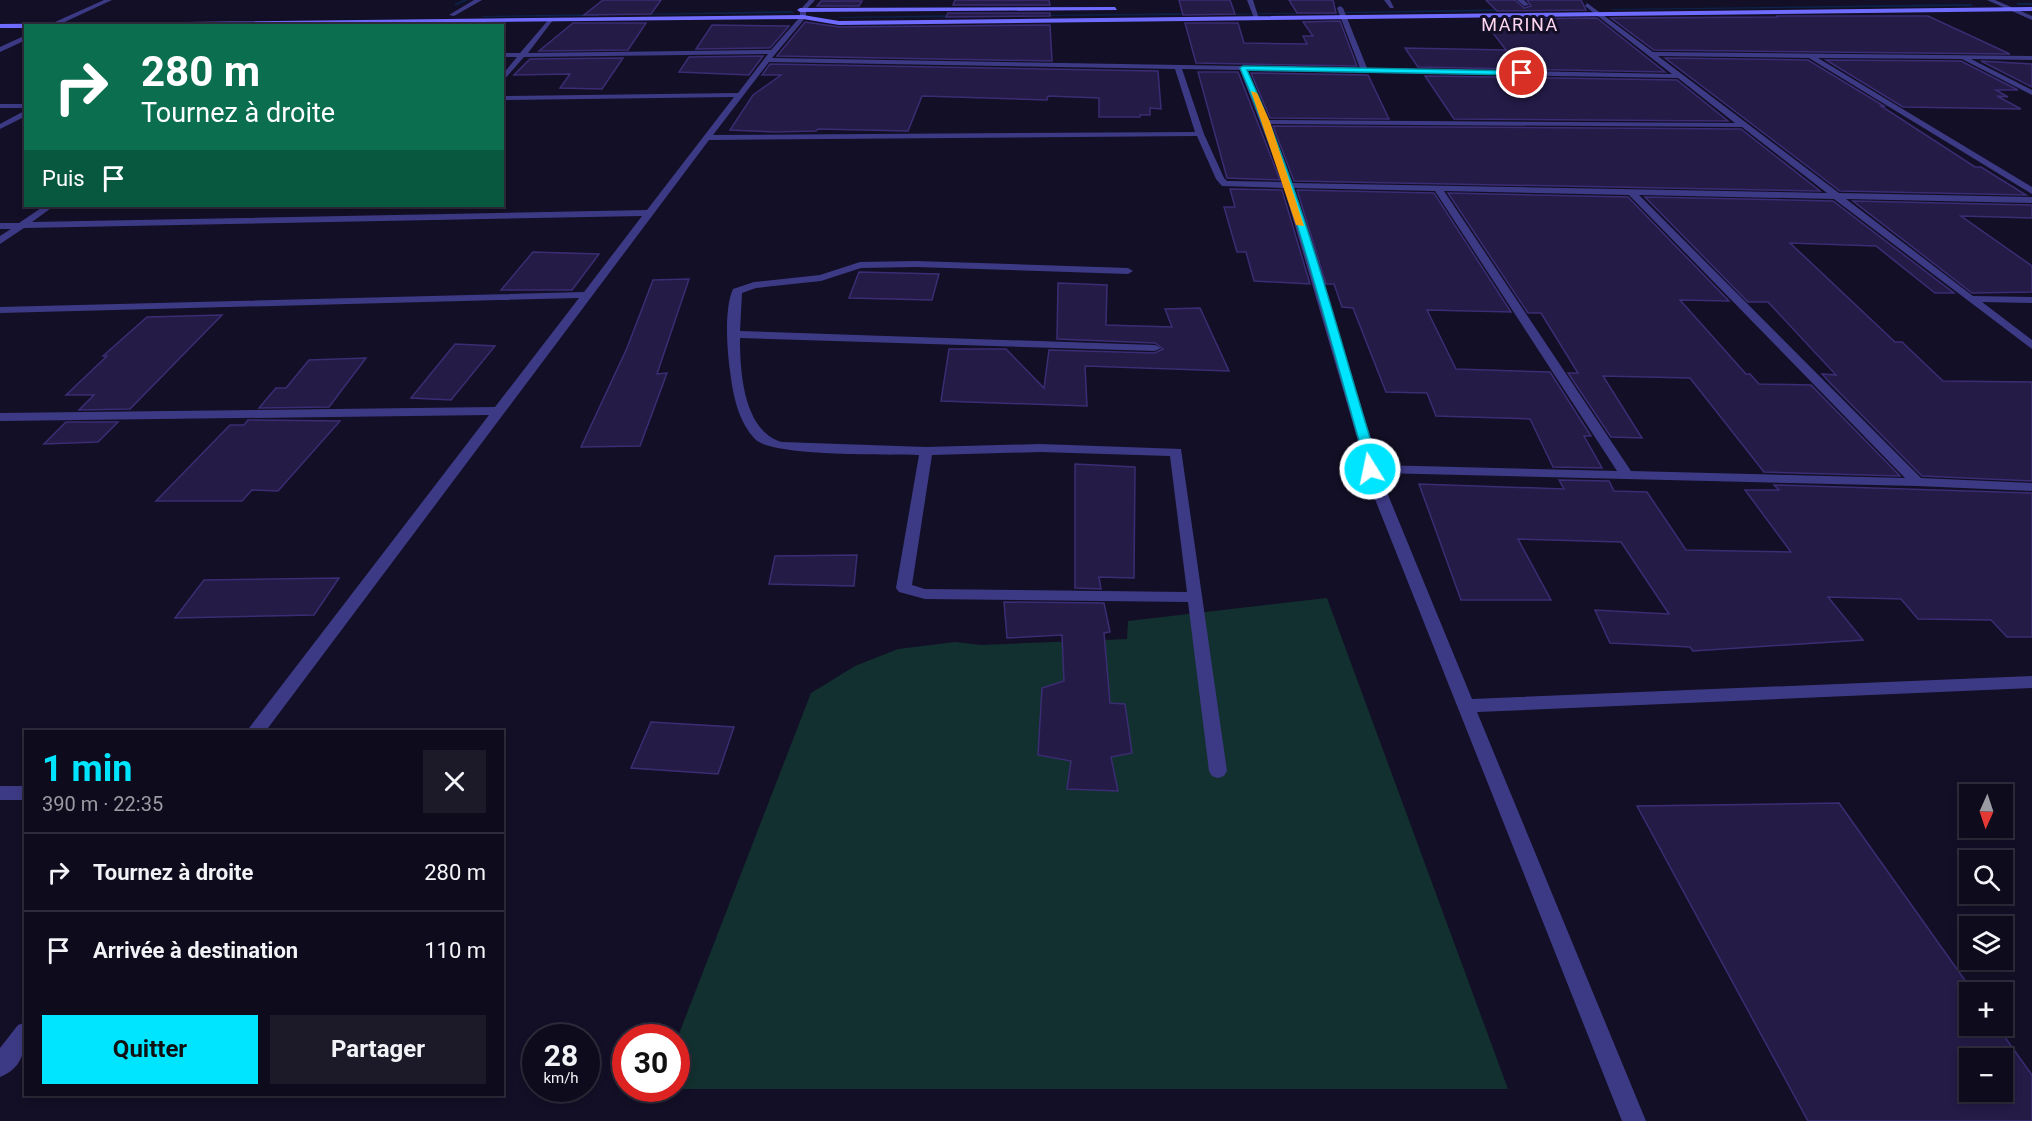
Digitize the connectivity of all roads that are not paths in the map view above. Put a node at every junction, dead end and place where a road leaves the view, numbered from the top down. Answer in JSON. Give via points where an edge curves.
{"nodes":[{"id":1,"x":109,"y":0,"type":"edge"},
{"id":2,"x":479,"y":0,"type":"edge"},
{"id":3,"x":812,"y":0,"type":"edge"},
{"id":4,"x":1250,"y":0,"type":"edge"},
{"id":5,"x":1387,"y":0,"type":"edge"},
{"id":6,"x":1979,"y":0,"type":"edge"},
{"id":7,"x":1991,"y":0,"type":"edge"},
{"id":8,"x":2009,"y":0,"type":"edge"},
{"id":9,"x":1517,"y":3,"type":"edge"},
{"id":10,"x":1536,"y":5,"type":"dead end"},
{"id":11,"x":1582,"y":5,"type":"dead end"},
{"id":12,"x":1382,"y":7,"type":"dead end"},
{"id":13,"x":1392,"y":7,"type":"junction"},
{"id":14,"x":1403,"y":7,"type":"dead end"},
{"id":15,"x":1264,"y":8,"type":"dead end"},
{"id":16,"x":1329,"y":8,"type":"dead end"},
{"id":17,"x":1340,"y":8,"type":"junction"},
{"id":18,"x":1350,"y":8,"type":"dead end"},
{"id":19,"x":1123,"y":9,"type":"dead end"},
{"id":20,"x":1242,"y":9,"type":"dead end"},
{"id":21,"x":1254,"y":9,"type":"junction"},
{"id":22,"x":1599,"y":9,"type":"junction"},
{"id":23,"x":2032,"y":9,"type":"edge"},
{"id":24,"x":2013,"y":10,"type":"junction"},
{"id":25,"x":803,"y":14,"type":"junction"},
{"id":26,"x":442,"y":15,"type":"junction"},
{"id":27,"x":452,"y":15,"type":"junction"},
{"id":28,"x":1344,"y":17,"type":"junction"},
{"id":29,"x":1257,"y":18,"type":"junction"},
{"id":30,"x":2032,"y":18,"type":"edge"},
{"id":31,"x":0,"y":20,"type":"edge"},
{"id":32,"x":62,"y":20,"type":"junction"},
{"id":33,"x":550,"y":20,"type":"junction"},
{"id":34,"x":435,"y":21,"type":"junction"},
{"id":35,"x":52,"y":24,"type":"edge"},
{"id":36,"x":299,"y":24,"type":"edge"},
{"id":37,"x":0,"y":26,"type":"edge"},
{"id":38,"x":24,"y":26,"type":"edge"},
{"id":39,"x":24,"y":38,"type":"edge"},
{"id":40,"x":0,"y":50,"type":"edge"},
{"id":41,"x":1649,"y":54,"type":"junction"},
{"id":42,"x":504,"y":55,"type":"edge"},
{"id":43,"x":523,"y":55,"type":"junction"},
{"id":44,"x":770,"y":56,"type":"junction"},
{"id":45,"x":1810,"y":56,"type":"junction"},
{"id":46,"x":1961,"y":57,"type":"junction"},
{"id":47,"x":2032,"y":58,"type":"edge"},
{"id":48,"x":1177,"y":66,"type":"junction"},
{"id":49,"x":1243,"y":68,"type":"junction"},
{"id":50,"x":1364,"y":70,"type":"junction"},
{"id":51,"x":1680,"y":76,"type":"junction"},
{"id":52,"x":504,"y":78,"type":"edge"},
{"id":53,"x":2032,"y":93,"type":"edge"},
{"id":54,"x":740,"y":95,"type":"junction"},
{"id":55,"x":504,"y":98,"type":"edge"},
{"id":56,"x":0,"y":106,"type":"edge"},
{"id":57,"x":24,"y":106,"type":"edge"},
{"id":58,"x":24,"y":113,"type":"edge"},
{"id":59,"x":1267,"y":122,"type":"junction"},
{"id":60,"x":1744,"y":125,"type":"junction"},
{"id":61,"x":0,"y":127,"type":"edge"},
{"id":62,"x":1200,"y":135,"type":"junction"},
{"id":63,"x":707,"y":138,"type":"junction"},
{"id":64,"x":1289,"y":186,"type":"junction"},
{"id":65,"x":1438,"y":189,"type":"junction"},
{"id":66,"x":2032,"y":191,"type":"edge"},
{"id":67,"x":1631,"y":192,"type":"junction"},
{"id":68,"x":1839,"y":197,"type":"junction"},
{"id":69,"x":2032,"y":201,"type":"edge"},
{"id":70,"x":48,"y":207,"type":"edge"},
{"id":71,"x":401,"y":207,"type":"edge"},
{"id":72,"x":650,"y":213,"type":"junction"},
{"id":73,"x":392,"y":218,"type":"junction"},
{"id":74,"x":0,"y":226,"type":"edge"},
{"id":75,"x":21,"y":226,"type":"junction"},
{"id":76,"x":0,"y":241,"type":"edge"},
{"id":77,"x":1128,"y":271,"type":"dead end"},
{"id":78,"x":587,"y":296,"type":"junction"},
{"id":79,"x":1971,"y":299,"type":"junction"},
{"id":80,"x":2032,"y":300,"type":"edge"},
{"id":81,"x":0,"y":310,"type":"edge"},
{"id":82,"x":734,"y":334,"type":"junction"},
{"id":83,"x":2032,"y":346,"type":"edge"},
{"id":84,"x":1155,"y":348,"type":"dead end"},
{"id":85,"x":499,"y":411,"type":"junction"},
{"id":86,"x":0,"y":417,"type":"edge"},
{"id":87,"x":926,"y":451,"type":"junction"},
{"id":88,"x":1370,"y":469,"type":"junction"},
{"id":89,"x":1626,"y":474,"type":"junction"},
{"id":90,"x":1917,"y":482,"type":"junction"},
{"id":91,"x":2032,"y":487,"type":"edge"},
{"id":92,"x":1196,"y":597,"type":"junction"},
{"id":93,"x":2032,"y":681,"type":"edge"},
{"id":94,"x":1466,"y":706,"type":"junction"},
{"id":95,"x":257,"y":730,"type":"edge"},
{"id":96,"x":1218,"y":771,"type":"dead end"},
{"id":97,"x":24,"y":793,"type":"edge"},
{"id":98,"x":0,"y":794,"type":"edge"},
{"id":99,"x":24,"y":1035,"type":"edge"},
{"id":100,"x":0,"y":1066,"type":"edge"},
{"id":101,"x":1634,"y":1121,"type":"edge"}],
"edges":[{"from":1,"to":32,"type":"street"},
{"from":2,"to":27,"type":"street"},
{"from":3,"to":25,"type":"street"},
{"from":4,"to":21,"type":"street"},
{"from":5,"to":13,"type":"street"},
{"from":6,"to":7,"type":"street"},
{"from":7,"to":8,"type":"street"},
{"from":7,"to":24,"type":"street"},
{"from":9,"to":10,"type":"street"},
{"from":11,"to":22,"type":"street"},
{"from":12,"to":13,"type":"street"},
{"from":13,"to":14,"type":"street"},
{"from":15,"to":21,"type":"street"},
{"from":16,"to":17,"type":"street"},
{"from":17,"to":18,"type":"street"},
{"from":17,"to":28,"type":"street"},
{"from":19,"to":25,"type":"street"},
{"from":20,"to":21,"type":"street"},
{"from":21,"to":29,"type":"street"},
{"from":22,"to":24,"type":"street"},
{"from":22,"to":28,"type":"street"},
{"from":22,"to":41,"type":"street"},
{"from":23,"to":24,"type":"street"},
{"from":24,"to":30,"type":"street"},
{"from":25,"to":27,"type":"street"},
{"from":25,"to":29,"type":"street","via":[[839,22]]},
{"from":25,"to":33,"type":"street"},
{"from":25,"to":44,"type":"street"},
{"from":26,"to":27,"type":"street"},
{"from":26,"to":32,"type":"street"},
{"from":26,"to":34,"type":"street"},
{"from":28,"to":29,"type":"street"},
{"from":28,"to":50,"type":"street"},
{"from":31,"to":32,"type":"street"},
{"from":32,"to":35,"type":"street"},
{"from":33,"to":34,"type":"street"},
{"from":33,"to":43,"type":"street"},
{"from":34,"to":36,"type":"street"},
{"from":37,"to":38,"type":"street"},
{"from":39,"to":40,"type":"street"},
{"from":41,"to":45,"type":"street"},
{"from":41,"to":51,"type":"street"},
{"from":42,"to":43,"type":"street"},
{"from":43,"to":44,"type":"street"},
{"from":43,"to":52,"type":"street"},
{"from":44,"to":48,"type":"street"},
{"from":44,"to":54,"type":"street"},
{"from":45,"to":46,"type":"street"},
{"from":45,"to":66,"type":"street"},
{"from":46,"to":47,"type":"street"},
{"from":46,"to":53,"type":"street"},
{"from":48,"to":49,"type":"street"},
{"from":48,"to":62,"type":"street"},
{"from":49,"to":50,"type":"street"},
{"from":49,"to":59,"type":"street"},
{"from":50,"to":51,"type":"street"},
{"from":51,"to":60,"type":"street"},
{"from":54,"to":55,"type":"street"},
{"from":54,"to":63,"type":"street"},
{"from":56,"to":57,"type":"street"},
{"from":58,"to":61,"type":"street"},
{"from":59,"to":60,"type":"street"},
{"from":59,"to":64,"type":"street"},
{"from":60,"to":68,"type":"street"},
{"from":62,"to":63,"type":"street"},
{"from":62,"to":64,"type":"street","via":[[1225,184]]},
{"from":63,"to":72,"type":"street"},
{"from":64,"to":65,"type":"street"},
{"from":64,"to":88,"type":"street","via":[[1370,458]]},
{"from":65,"to":67,"type":"street"},
{"from":65,"to":89,"type":"street"},
{"from":67,"to":68,"type":"street"},
{"from":67,"to":90,"type":"street"},
{"from":68,"to":69,"type":"street"},
{"from":68,"to":79,"type":"street"},
{"from":70,"to":75,"type":"street"},
{"from":71,"to":73,"type":"street"},
{"from":72,"to":73,"type":"street"},
{"from":72,"to":78,"type":"street"},
{"from":73,"to":75,"type":"street"},
{"from":74,"to":75,"type":"street"},
{"from":75,"to":76,"type":"street"},
{"from":77,"to":82,"type":"street","via":[[860,265],[821,278],[754,285],[737,291],[732,314]]},
{"from":78,"to":81,"type":"street"},
{"from":78,"to":85,"type":"street"},
{"from":79,"to":80,"type":"street"},
{"from":79,"to":83,"type":"street"},
{"from":82,"to":84,"type":"street"},
{"from":82,"to":87,"type":"street","via":[[739,395],[752,428],[762,440],[781,446]]},
{"from":85,"to":86,"type":"street"},
{"from":85,"to":95,"type":"street"},
{"from":87,"to":92,"type":"street","via":[[1040,448],[1176,452]]},
{"from":87,"to":92,"type":"street","via":[[904,588],[925,594]]},
{"from":88,"to":89,"type":"street"},
{"from":88,"to":94,"type":"street"},
{"from":89,"to":90,"type":"street"},
{"from":90,"to":91,"type":"street"},
{"from":92,"to":96,"type":"street"},
{"from":93,"to":94,"type":"street"},
{"from":94,"to":101,"type":"street"},
{"from":97,"to":98,"type":"street"},
{"from":99,"to":100,"type":"street"}]}
